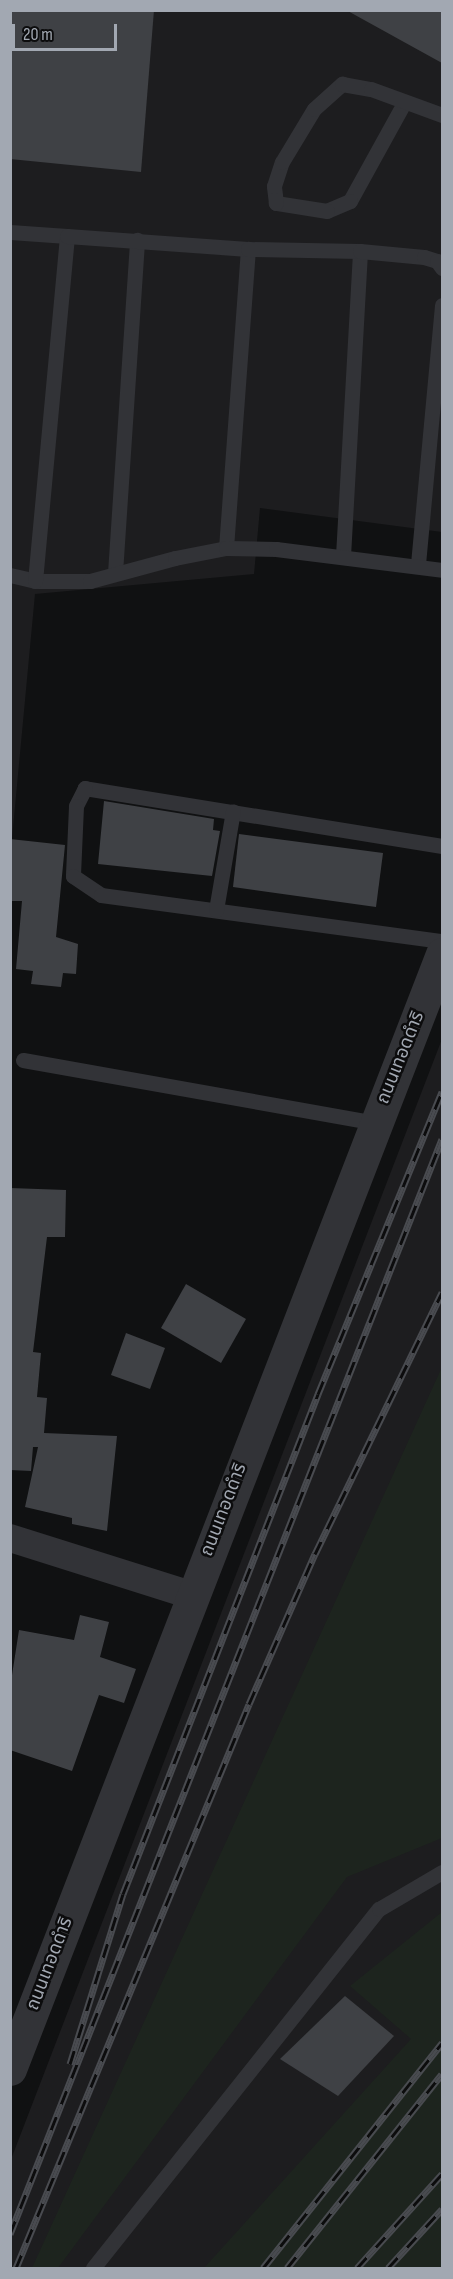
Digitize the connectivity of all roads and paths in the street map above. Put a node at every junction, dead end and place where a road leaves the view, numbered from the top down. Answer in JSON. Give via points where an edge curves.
{"nodes":[{"id":1,"x":404,"y":104,"type":"junction"},
{"id":2,"x":442,"y":116,"type":"edge"},
{"id":3,"x":10,"y":232,"type":"edge"},
{"id":4,"x":67,"y":236,"type":"junction"},
{"id":5,"x":137,"y":240,"type":"junction"},
{"id":6,"x":248,"y":249,"type":"junction"},
{"id":7,"x":360,"y":251,"type":"junction"},
{"id":8,"x":442,"y":268,"type":"edge"},
{"id":9,"x":442,"y":305,"type":"edge"},
{"id":10,"x":226,"y":548,"type":"junction"},
{"id":11,"x":342,"y":556,"type":"junction"},
{"id":12,"x":418,"y":564,"type":"junction"},
{"id":13,"x":442,"y":570,"type":"edge"},
{"id":14,"x":115,"y":573,"type":"junction"},
{"id":15,"x":10,"y":575,"type":"edge"},
{"id":16,"x":35,"y":581,"type":"junction"},
{"id":17,"x":233,"y":812,"type":"junction"},
{"id":18,"x":442,"y":846,"type":"edge"},
{"id":19,"x":216,"y":910,"type":"junction"},
{"id":20,"x":442,"y":941,"type":"edge"},
{"id":21,"x":442,"y":954,"type":"edge"},
{"id":22,"x":23,"y":1060,"type":"dead end"},
{"id":23,"x":375,"y":1123,"type":"junction"},
{"id":24,"x":10,"y":1538,"type":"edge"},
{"id":25,"x":191,"y":1595,"type":"junction"},
{"id":26,"x":442,"y":1872,"type":"edge"},
{"id":27,"x":10,"y":2069,"type":"edge"},
{"id":28,"x":93,"y":2268,"type":"edge"}],
"edges":[{"from":1,"to":1,"type":"lane","via":[[371,89],[342,84],[314,109],[282,162],[274,186],[276,203],[327,211],[350,201]]},
{"from":1,"to":2,"type":"lane"},
{"from":3,"to":4,"type":"lane"},
{"from":4,"to":5,"type":"lane"},
{"from":4,"to":16,"type":"lane"},
{"from":5,"to":6,"type":"lane"},
{"from":5,"to":14,"type":"lane"},
{"from":6,"to":7,"type":"lane"},
{"from":6,"to":10,"type":"lane"},
{"from":7,"to":8,"type":"lane","via":[[424,256],[437,261]]},
{"from":7,"to":11,"type":"lane"},
{"from":9,"to":12,"type":"lane"},
{"from":10,"to":11,"type":"lane"},
{"from":10,"to":14,"type":"lane"},
{"from":11,"to":12,"type":"lane"},
{"from":12,"to":13,"type":"lane"},
{"from":14,"to":16,"type":"lane","via":[[90,581]]},
{"from":15,"to":16,"type":"lane"},
{"from":17,"to":18,"type":"lane"},
{"from":17,"to":19,"type":"lane"},
{"from":17,"to":19,"type":"lane","via":[[85,788],[76,806],[73,876],[100,895]]},
{"from":19,"to":20,"type":"lane"},
{"from":21,"to":23,"type":"street","name":"ถนนเทอดดำริ"},
{"from":22,"to":23,"type":"lane"},
{"from":23,"to":25,"type":"street","name":"ถนนเทอดดำริ"},
{"from":24,"to":25,"type":"street"},
{"from":25,"to":27,"type":"street","name":"ถนนเทอดดำริ"},
{"from":26,"to":28,"type":"lane","via":[[379,1909]]}]}
